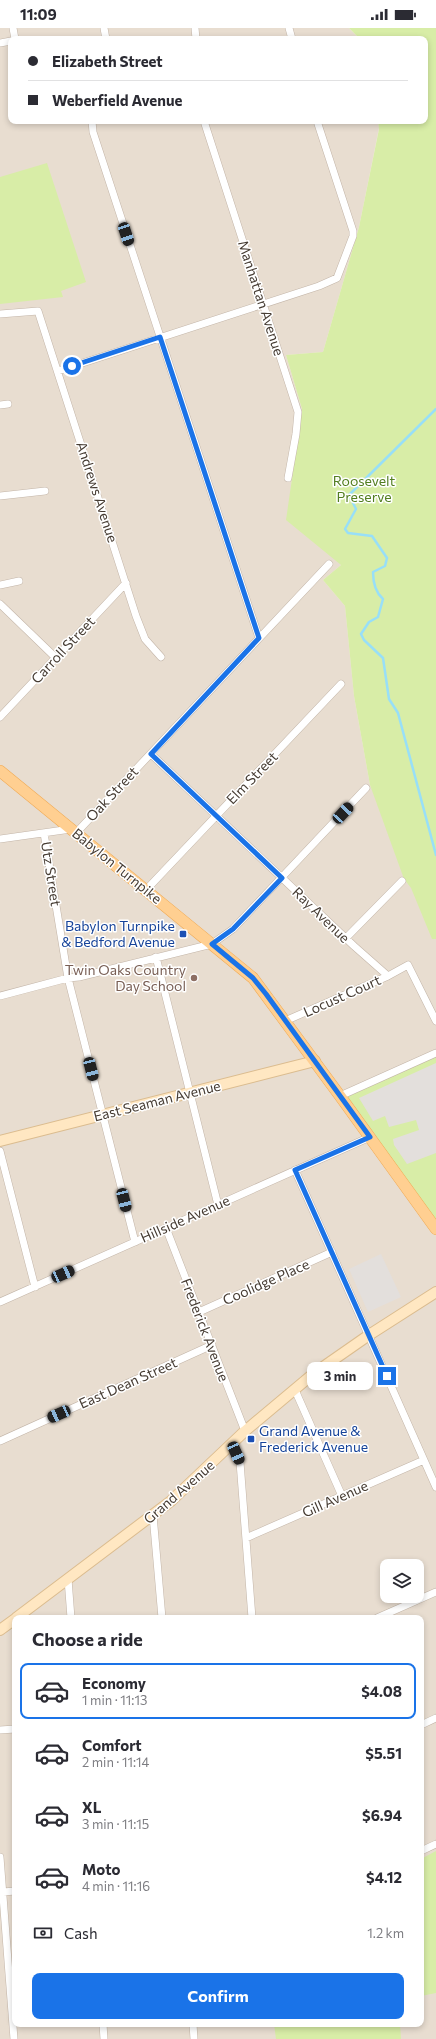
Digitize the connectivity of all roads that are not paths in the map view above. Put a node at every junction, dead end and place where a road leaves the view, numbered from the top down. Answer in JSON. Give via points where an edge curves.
{"nodes":[{"id":1,"x":92,"y":124,"type":"edge"},
{"id":2,"x":205,"y":124,"type":"edge"},
{"id":3,"x":318,"y":124,"type":"edge"},
{"id":4,"x":263,"y":304,"type":"junction"},
{"id":5,"x":0,"y":314,"type":"edge"},
{"id":6,"x":160,"y":337,"type":"junction"},
{"id":7,"x":58,"y":371,"type":"junction"},
{"id":8,"x":288,"y":478,"type":"dead end"},
{"id":9,"x":45,"y":491,"type":"dead end"},
{"id":10,"x":0,"y":496,"type":"edge"},
{"id":11,"x":329,"y":564,"type":"dead end"},
{"id":12,"x":19,"y":581,"type":"dead end"},
{"id":13,"x":126,"y":583,"type":"junction"},
{"id":14,"x":0,"y":585,"type":"edge"},
{"id":15,"x":0,"y":604,"type":"edge"},
{"id":16,"x":259,"y":638,"type":"junction"},
{"id":17,"x":161,"y":657,"type":"dead end"},
{"id":18,"x":56,"y":658,"type":"junction"},
{"id":19,"x":341,"y":684,"type":"dead end"},
{"id":20,"x":0,"y":717,"type":"edge"},
{"id":21,"x":151,"y":754,"type":"junction"},
{"id":22,"x":0,"y":771,"type":"edge"},
{"id":23,"x":366,"y":788,"type":"dead end"},
{"id":24,"x":216,"y":815,"type":"junction"},
{"id":25,"x":74,"y":831,"type":"junction"},
{"id":26,"x":44,"y":833,"type":"junction"},
{"id":27,"x":0,"y":839,"type":"edge"},
{"id":28,"x":282,"y":878,"type":"junction"},
{"id":29,"x":402,"y":882,"type":"dead end"},
{"id":30,"x":146,"y":890,"type":"junction"},
{"id":31,"x":346,"y":938,"type":"junction"},
{"id":32,"x":212,"y":944,"type":"junction"},
{"id":33,"x":156,"y":957,"type":"junction"},
{"id":34,"x":388,"y":976,"type":"junction"},
{"id":35,"x":68,"y":978,"type":"junction"},
{"id":36,"x":0,"y":996,"type":"edge"},
{"id":37,"x":285,"y":1021,"type":"junction"},
{"id":38,"x":436,"y":1021,"type":"edge"},
{"id":39,"x":436,"y":1053,"type":"edge"},
{"id":40,"x":315,"y":1061,"type":"junction"},
{"id":41,"x":190,"y":1093,"type":"junction"},
{"id":42,"x":340,"y":1096,"type":"junction"},
{"id":43,"x":102,"y":1115,"type":"junction"},
{"id":44,"x":370,"y":1137,"type":"junction"},
{"id":45,"x":0,"y":1141,"type":"edge"},
{"id":46,"x":0,"y":1151,"type":"edge"},
{"id":47,"x":295,"y":1170,"type":"junction"},
{"id":48,"x":218,"y":1205,"type":"junction"},
{"id":49,"x":166,"y":1228,"type":"junction"},
{"id":50,"x":436,"y":1229,"type":"edge"},
{"id":51,"x":135,"y":1242,"type":"junction"},
{"id":52,"x":332,"y":1252,"type":"junction"},
{"id":53,"x":35,"y":1287,"type":"junction"},
{"id":54,"x":436,"y":1292,"type":"edge"},
{"id":55,"x":0,"y":1302,"type":"edge"},
{"id":56,"x":199,"y":1312,"type":"junction"},
{"id":57,"x":369,"y":1335,"type":"junction"},
{"id":58,"x":212,"y":1345,"type":"junction"},
{"id":59,"x":295,"y":1390,"type":"junction"},
{"id":60,"x":245,"y":1431,"type":"junction"},
{"id":61,"x":0,"y":1441,"type":"edge"},
{"id":62,"x":232,"y":1444,"type":"junction"},
{"id":63,"x":424,"y":1460,"type":"junction"},
{"id":64,"x":436,"y":1487,"type":"edge"},
{"id":65,"x":342,"y":1496,"type":"junction"},
{"id":66,"x":154,"y":1515,"type":"junction"},
{"id":67,"x":246,"y":1538,"type":"junction"},
{"id":68,"x":68,"y":1579,"type":"junction"},
{"id":69,"x":436,"y":1592,"type":"edge"},
{"id":70,"x":19,"y":1615,"type":"edge"},
{"id":71,"x":71,"y":1615,"type":"edge"},
{"id":72,"x":162,"y":1615,"type":"edge"},
{"id":73,"x":252,"y":1615,"type":"edge"},
{"id":74,"x":384,"y":1615,"type":"edge"},
{"id":75,"x":12,"y":1620,"type":"edge"},
{"id":76,"x":0,"y":1630,"type":"edge"},
{"id":77,"x":436,"y":1718,"type":"edge"},
{"id":78,"x":424,"y":1724,"type":"edge"},
{"id":79,"x":12,"y":1729,"type":"edge"},
{"id":80,"x":0,"y":1730,"type":"edge"},
{"id":81,"x":436,"y":1844,"type":"edge"},
{"id":82,"x":424,"y":1850,"type":"edge"},
{"id":83,"x":0,"y":1857,"type":"edge"},
{"id":84,"x":12,"y":1893,"type":"edge"},
{"id":85,"x":2,"y":1898,"type":"edge"},
{"id":86,"x":12,"y":2016,"type":"edge"},
{"id":87,"x":13,"y":2027,"type":"edge"},
{"id":88,"x":103,"y":2027,"type":"edge"},
{"id":89,"x":193,"y":2027,"type":"edge"},
{"id":90,"x":14,"y":2039,"type":"edge"},
{"id":91,"x":104,"y":2039,"type":"edge"},
{"id":92,"x":194,"y":2039,"type":"edge"}],
"edges":[{"from":1,"to":6,"type":"street"},
{"from":2,"to":4,"type":"street","name":"Manhattan Avenue"},
{"from":3,"to":4,"type":"street","via":[[353,231],[340,271],[334,280]]},
{"from":4,"to":6,"type":"street"},
{"from":4,"to":8,"type":"street","name":"Manhattan Avenue","via":[[298,412]]},
{"from":5,"to":7,"type":"street","name":"Andrews Avenue","via":[[38,311]]},
{"from":6,"to":7,"type":"street"},
{"from":6,"to":16,"type":"street"},
{"from":7,"to":13,"type":"street","name":"Andrews Avenue"},
{"from":9,"to":10,"type":"street"},
{"from":11,"to":16,"type":"street","name":"Oak Street"},
{"from":12,"to":14,"type":"street"},
{"from":13,"to":17,"type":"street","name":"Andrews Avenue","via":[[145,639]]},
{"from":13,"to":18,"type":"street","name":"Carroll Street"},
{"from":15,"to":18,"type":"street"},
{"from":16,"to":21,"type":"street","name":"Oak Street"},
{"from":18,"to":20,"type":"street","name":"Carroll Street"},
{"from":19,"to":24,"type":"street","name":"Elm Street"},
{"from":21,"to":24,"type":"street","name":"Ray Avenue"},
{"from":21,"to":25,"type":"street","name":"Oak Street"},
{"from":22,"to":25,"type":"main road","name":"Babylon Turnpike"},
{"from":23,"to":28,"type":"street"},
{"from":24,"to":28,"type":"street","name":"Ray Avenue"},
{"from":24,"to":30,"type":"street","name":"Elm Street"},
{"from":25,"to":26,"type":"street"},
{"from":25,"to":30,"type":"main road","name":"Babylon Turnpike"},
{"from":26,"to":27,"type":"street"},
{"from":26,"to":35,"type":"street","name":"Utz Street"},
{"from":28,"to":31,"type":"street","name":"Ray Avenue"},
{"from":28,"to":32,"type":"street","via":[[233,929]]},
{"from":29,"to":31,"type":"street"},
{"from":30,"to":32,"type":"main road","name":"Babylon Turnpike"},
{"from":31,"to":34,"type":"street","name":"Ray Avenue"},
{"from":32,"to":33,"type":"street"},
{"from":32,"to":37,"type":"main road","name":"Babylon Turnpike","via":[[253,978]]},
{"from":33,"to":35,"type":"street"},
{"from":33,"to":41,"type":"street"},
{"from":34,"to":37,"type":"street","name":"Locust Court"},
{"from":34,"to":38,"type":"street","name":"Locust Court","via":[[408,965]]},
{"from":35,"to":36,"type":"street"},
{"from":35,"to":43,"type":"street","name":"Utz Street"},
{"from":37,"to":40,"type":"main road","name":"Babylon Turnpike"},
{"from":39,"to":42,"type":"street"},
{"from":40,"to":41,"type":"street","name":"East Seaman Avenue"},
{"from":40,"to":42,"type":"main road","name":"Babylon Turnpike"},
{"from":41,"to":43,"type":"street","name":"East Seaman Avenue"},
{"from":41,"to":48,"type":"street"},
{"from":42,"to":44,"type":"main road","name":"Babylon Turnpike"},
{"from":43,"to":45,"type":"street","name":"East Seaman Avenue"},
{"from":43,"to":51,"type":"street","name":"Utz Street"},
{"from":44,"to":47,"type":"street","name":"Hillside Avenue"},
{"from":44,"to":50,"type":"main road","name":"Babylon Turnpike"},
{"from":46,"to":53,"type":"street"},
{"from":47,"to":48,"type":"street","name":"Hillside Avenue"},
{"from":47,"to":52,"type":"street"},
{"from":48,"to":49,"type":"street","name":"Hillside Avenue"},
{"from":49,"to":51,"type":"street","name":"Hillside Avenue"},
{"from":49,"to":56,"type":"street","name":"Frederick Avenue"},
{"from":51,"to":53,"type":"street","name":"Hillside Avenue"},
{"from":52,"to":56,"type":"street","name":"Coolidge Place"},
{"from":52,"to":57,"type":"street"},
{"from":53,"to":55,"type":"street","name":"Hillside Avenue"},
{"from":54,"to":57,"type":"street","name":"Grand Avenue"},
{"from":56,"to":58,"type":"street","name":"Frederick Avenue"},
{"from":57,"to":59,"type":"street","name":"Grand Avenue"},
{"from":57,"to":63,"type":"street"},
{"from":58,"to":60,"type":"street","name":"Frederick Avenue"},
{"from":58,"to":61,"type":"street","name":"East Dean Street"},
{"from":59,"to":60,"type":"street","name":"Grand Avenue"},
{"from":59,"to":65,"type":"street"},
{"from":60,"to":62,"type":"street","name":"Grand Avenue"},
{"from":62,"to":66,"type":"street","name":"Grand Avenue"},
{"from":62,"to":67,"type":"street","via":[[240,1462]]},
{"from":63,"to":64,"type":"street"},
{"from":63,"to":65,"type":"street","name":"Gill Avenue"},
{"from":65,"to":67,"type":"street","name":"Gill Avenue"},
{"from":66,"to":68,"type":"street","name":"Grand Avenue"},
{"from":66,"to":72,"type":"street"},
{"from":67,"to":73,"type":"street"},
{"from":68,"to":70,"type":"street","name":"Grand Avenue"},
{"from":68,"to":71,"type":"street"},
{"from":69,"to":74,"type":"street"},
{"from":75,"to":76,"type":"street","name":"Grand Avenue"},
{"from":77,"to":78,"type":"street"},
{"from":79,"to":80,"type":"street"},
{"from":81,"to":82,"type":"street"},
{"from":83,"to":85,"type":"street"},
{"from":84,"to":85,"type":"street"},
{"from":85,"to":86,"type":"street"},
{"from":87,"to":90,"type":"street"},
{"from":88,"to":91,"type":"street"},
{"from":89,"to":92,"type":"street"}]}
